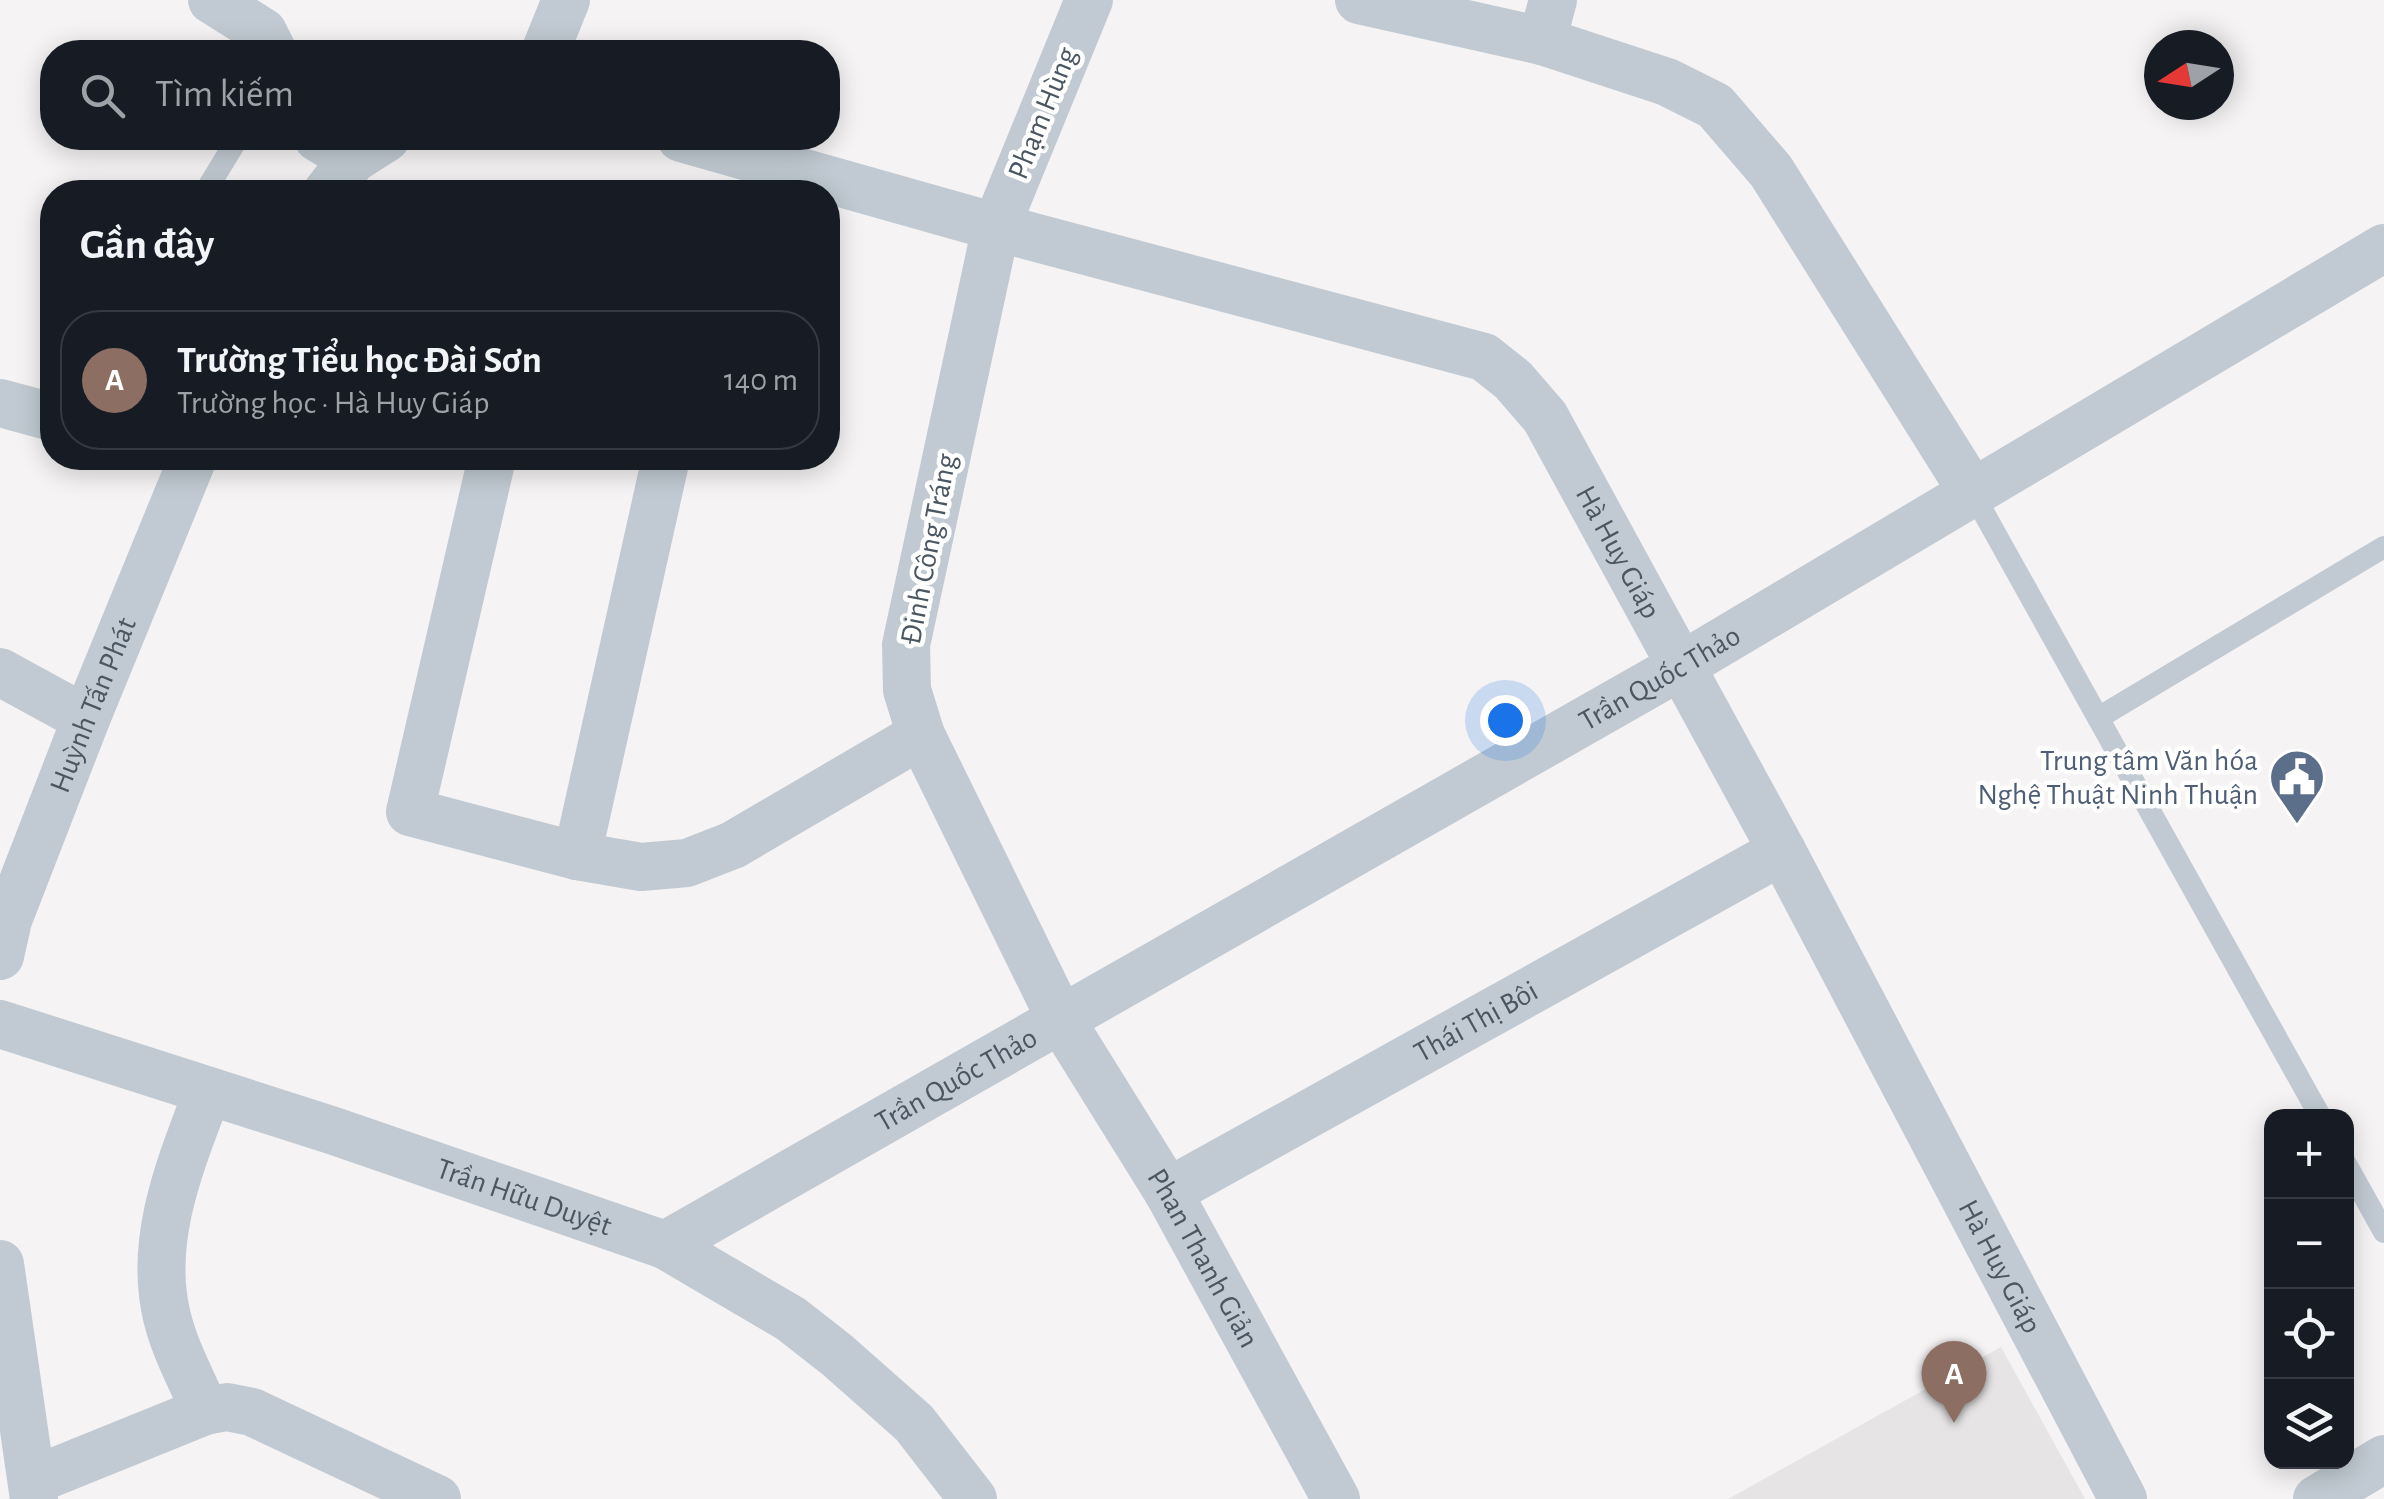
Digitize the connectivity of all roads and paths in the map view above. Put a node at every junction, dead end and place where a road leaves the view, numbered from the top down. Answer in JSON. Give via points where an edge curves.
{"nodes":[{"id":1,"x":212,"y":0,"type":"edge"},
{"id":2,"x":566,"y":0,"type":"edge"},
{"id":3,"x":1089,"y":0,"type":"edge"},
{"id":4,"x":1359,"y":0,"type":"edge"},
{"id":5,"x":1548,"y":20,"type":"edge"},
{"id":6,"x":267,"y":40,"type":"edge"},
{"id":7,"x":550,"y":40,"type":"edge"},
{"id":8,"x":231,"y":150,"type":"edge"},
{"id":9,"x":701,"y":150,"type":"edge"},
{"id":10,"x":741,"y":174,"type":"edge"},
{"id":11,"x":212,"y":180,"type":"edge"},
{"id":12,"x":770,"y":180,"type":"edge"},
{"id":13,"x":840,"y":195,"type":"edge"},
{"id":14,"x":996,"y":227,"type":"junction"},
{"id":15,"x":2384,"y":248,"type":"edge"},
{"id":16,"x":0,"y":403,"type":"edge"},
{"id":17,"x":40,"y":414,"type":"edge"},
{"id":18,"x":188,"y":470,"type":"edge"},
{"id":19,"x":489,"y":470,"type":"edge"},
{"id":20,"x":663,"y":470,"type":"edge"},
{"id":21,"x":1971,"y":490,"type":"junction"},
{"id":22,"x":2384,"y":547,"type":"edge"},
{"id":23,"x":1681,"y":666,"type":"junction"},
{"id":24,"x":0,"y":672,"type":"edge"},
{"id":25,"x":2098,"y":718,"type":"junction"},
{"id":26,"x":86,"y":719,"type":"junction"},
{"id":27,"x":921,"y":735,"type":"junction"},
{"id":28,"x":1782,"y":850,"type":"junction"},
{"id":29,"x":577,"y":856,"type":"junction"},
{"id":30,"x":0,"y":956,"type":"edge"},
{"id":31,"x":1062,"y":1020,"type":"junction"},
{"id":32,"x":0,"y":1024,"type":"edge"},
{"id":33,"x":208,"y":1091,"type":"junction"},
{"id":34,"x":2316,"y":1109,"type":"edge"},
{"id":35,"x":2354,"y":1177,"type":"edge"},
{"id":36,"x":1168,"y":1192,"type":"junction"},
{"id":37,"x":2382,"y":1223,"type":"edge"},
{"id":38,"x":665,"y":1245,"type":"junction"},
{"id":39,"x":0,"y":1264,"type":"edge"},
{"id":40,"x":205,"y":1411,"type":"junction"},
{"id":41,"x":2384,"y":1459,"type":"edge"},
{"id":42,"x":33,"y":1490,"type":"edge"},
{"id":43,"x":437,"y":1499,"type":"edge"},
{"id":44,"x":974,"y":1499,"type":"edge"},
{"id":45,"x":1336,"y":1499,"type":"edge"},
{"id":46,"x":2123,"y":1499,"type":"edge"},
{"id":47,"x":2317,"y":1499,"type":"edge"}],
"edges":[{"from":1,"to":6,"type":"street"},
{"from":2,"to":7,"type":"street"},
{"from":3,"to":14,"type":"street","name":"Phạm Hùng"},
{"from":4,"to":5,"type":"street"},
{"from":5,"to":21,"type":"street","via":[[1715,106],[1739,131],[1771,171]]},
{"from":8,"to":11,"type":"lane"},
{"from":9,"to":10,"type":"street","name":"Hà Huy Giáp"},
{"from":10,"to":12,"type":"street","name":"Hà Huy Giáp"},
{"from":13,"to":14,"type":"street","name":"Hà Huy Giáp"},
{"from":14,"to":23,"type":"street","name":"Hà Huy Giáp","via":[[1484,357],[1544,418]]},
{"from":14,"to":27,"type":"street","name":"Đinh Công Tráng","via":[[906,645],[906,690]]},
{"from":15,"to":21,"type":"street","name":"Trần Quốc Thảo"},
{"from":16,"to":17,"type":"street"},
{"from":18,"to":26,"type":"street","name":"Huỳnh Tấn Phát"},
{"from":19,"to":29,"type":"street","via":[[410,812]]},
{"from":20,"to":29,"type":"street"},
{"from":21,"to":23,"type":"street","name":"Trần Quốc Thảo"},
{"from":21,"to":25,"type":"lane"},
{"from":22,"to":25,"type":"lane"},
{"from":23,"to":28,"type":"street","name":"Hà Huy Giáp"},
{"from":23,"to":31,"type":"street","name":"Trần Quốc Thảo"},
{"from":24,"to":26,"type":"street"},
{"from":25,"to":34,"type":"lane"},
{"from":26,"to":30,"type":"street","name":"Huỳnh Tấn Phát"},
{"from":27,"to":29,"type":"street","via":[[733,845],[687,864],[640,867]]},
{"from":27,"to":31,"type":"street","name":"Đinh Công Tráng"},
{"from":28,"to":36,"type":"street","name":"Thái Thị Bôi"},
{"from":28,"to":46,"type":"street","name":"Hà Huy Giáp"},
{"from":31,"to":36,"type":"street","name":"Phan Thanh Giản"},
{"from":31,"to":38,"type":"street","name":"Trần Quốc Thảo"},
{"from":32,"to":33,"type":"street","name":"Trần Hữu Duyệt"},
{"from":33,"to":38,"type":"street","name":"Trần Hữu Duyệt"},
{"from":33,"to":40,"type":"street","via":[[173,1183],[162,1283],[174,1340]]},
{"from":35,"to":37,"type":"lane"},
{"from":36,"to":45,"type":"street","name":"Phan Thanh Giản"},
{"from":38,"to":44,"type":"street","name":"Trần Hữu Duyệt","via":[[837,1355],[914,1423]]},
{"from":39,"to":42,"type":"street"},
{"from":40,"to":42,"type":"street"},
{"from":40,"to":43,"type":"street","via":[[252,1412]]},
{"from":41,"to":47,"type":"street"}]}
